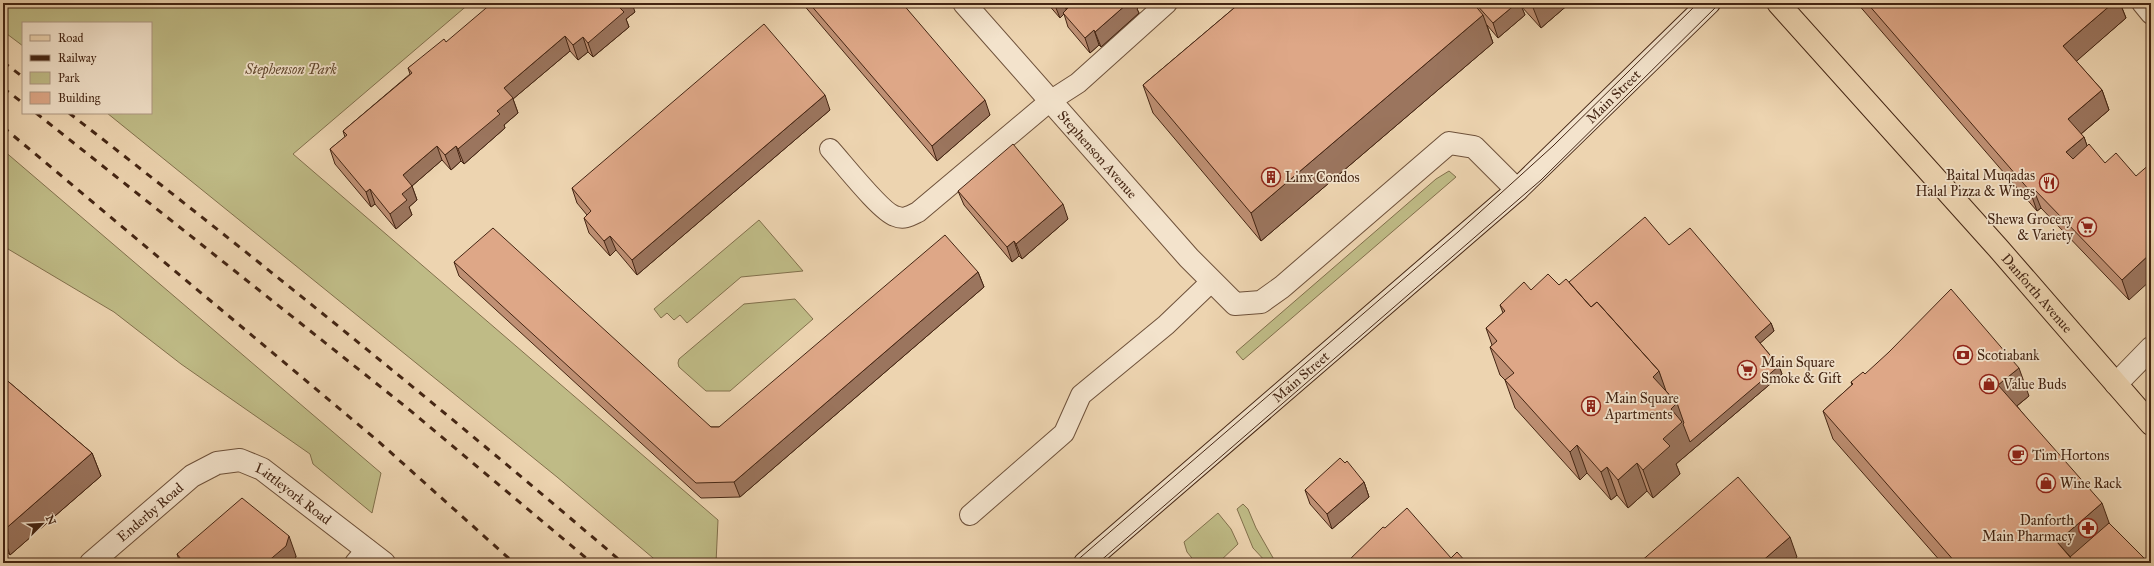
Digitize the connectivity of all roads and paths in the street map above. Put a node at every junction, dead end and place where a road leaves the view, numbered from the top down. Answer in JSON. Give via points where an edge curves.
{"nodes":[{"id":1,"x":964,"y":3,"type":"edge"},
{"id":2,"x":1168,"y":3,"type":"edge"},
{"id":3,"x":1709,"y":3,"type":"edge"},
{"id":4,"x":1778,"y":3,"type":"edge"},
{"id":5,"x":2142,"y":3,"type":"edge"},
{"id":6,"x":2151,"y":14,"type":"edge"},
{"id":7,"x":1050,"y":101,"type":"junction"},
{"id":8,"x":830,"y":149,"type":"dead end"},
{"id":9,"x":1517,"y":190,"type":"junction"},
{"id":10,"x":1212,"y":282,"type":"junction"},
{"id":11,"x":2151,"y":348,"type":"edge"},
{"id":12,"x":2116,"y":384,"type":"junction"},
{"id":13,"x":2151,"y":424,"type":"edge"},
{"id":14,"x":192,"y":476,"type":"joint"},
{"id":15,"x":970,"y":515,"type":"dead end"},
{"id":16,"x":361,"y":556,"type":"edge"},
{"id":17,"x":91,"y":563,"type":"edge"},
{"id":18,"x":384,"y":563,"type":"edge"},
{"id":19,"x":1085,"y":563,"type":"edge"}],
"edges":[{"from":1,"to":7,"type":"street","name":"Stephenson Avenue"},
{"from":2,"to":7,"type":"lane","via":[[1078,83]]},
{"from":3,"to":9,"type":"street","name":"Main Street"},
{"from":4,"to":12,"type":"main road","name":"Danforth Avenue"},
{"from":5,"to":6,"type":"lane"},
{"from":7,"to":8,"type":"lane","via":[[918,212],[906,218],[893,216],[880,205]]},
{"from":7,"to":10,"type":"street","name":"Stephenson Avenue"},
{"from":9,"to":10,"type":"street","name":"Stephenson Avenue","via":[[1474,147],[1449,143],[1261,302],[1235,304]]},
{"from":9,"to":19,"type":"street","name":"Main Street"},
{"from":10,"to":15,"type":"lane","via":[[1166,325],[1081,396],[1064,433]]},
{"from":11,"to":12,"type":"street"},
{"from":12,"to":13,"type":"main road","name":"Danforth Avenue"},
{"from":14,"to":16,"type":"street","name":"Littleyork Road","via":[[217,463],[240,460],[262,469]]},
{"from":14,"to":17,"type":"street","name":"Enderby Road"},
{"from":16,"to":18,"type":"street","name":"Littleyork Road"}]}
